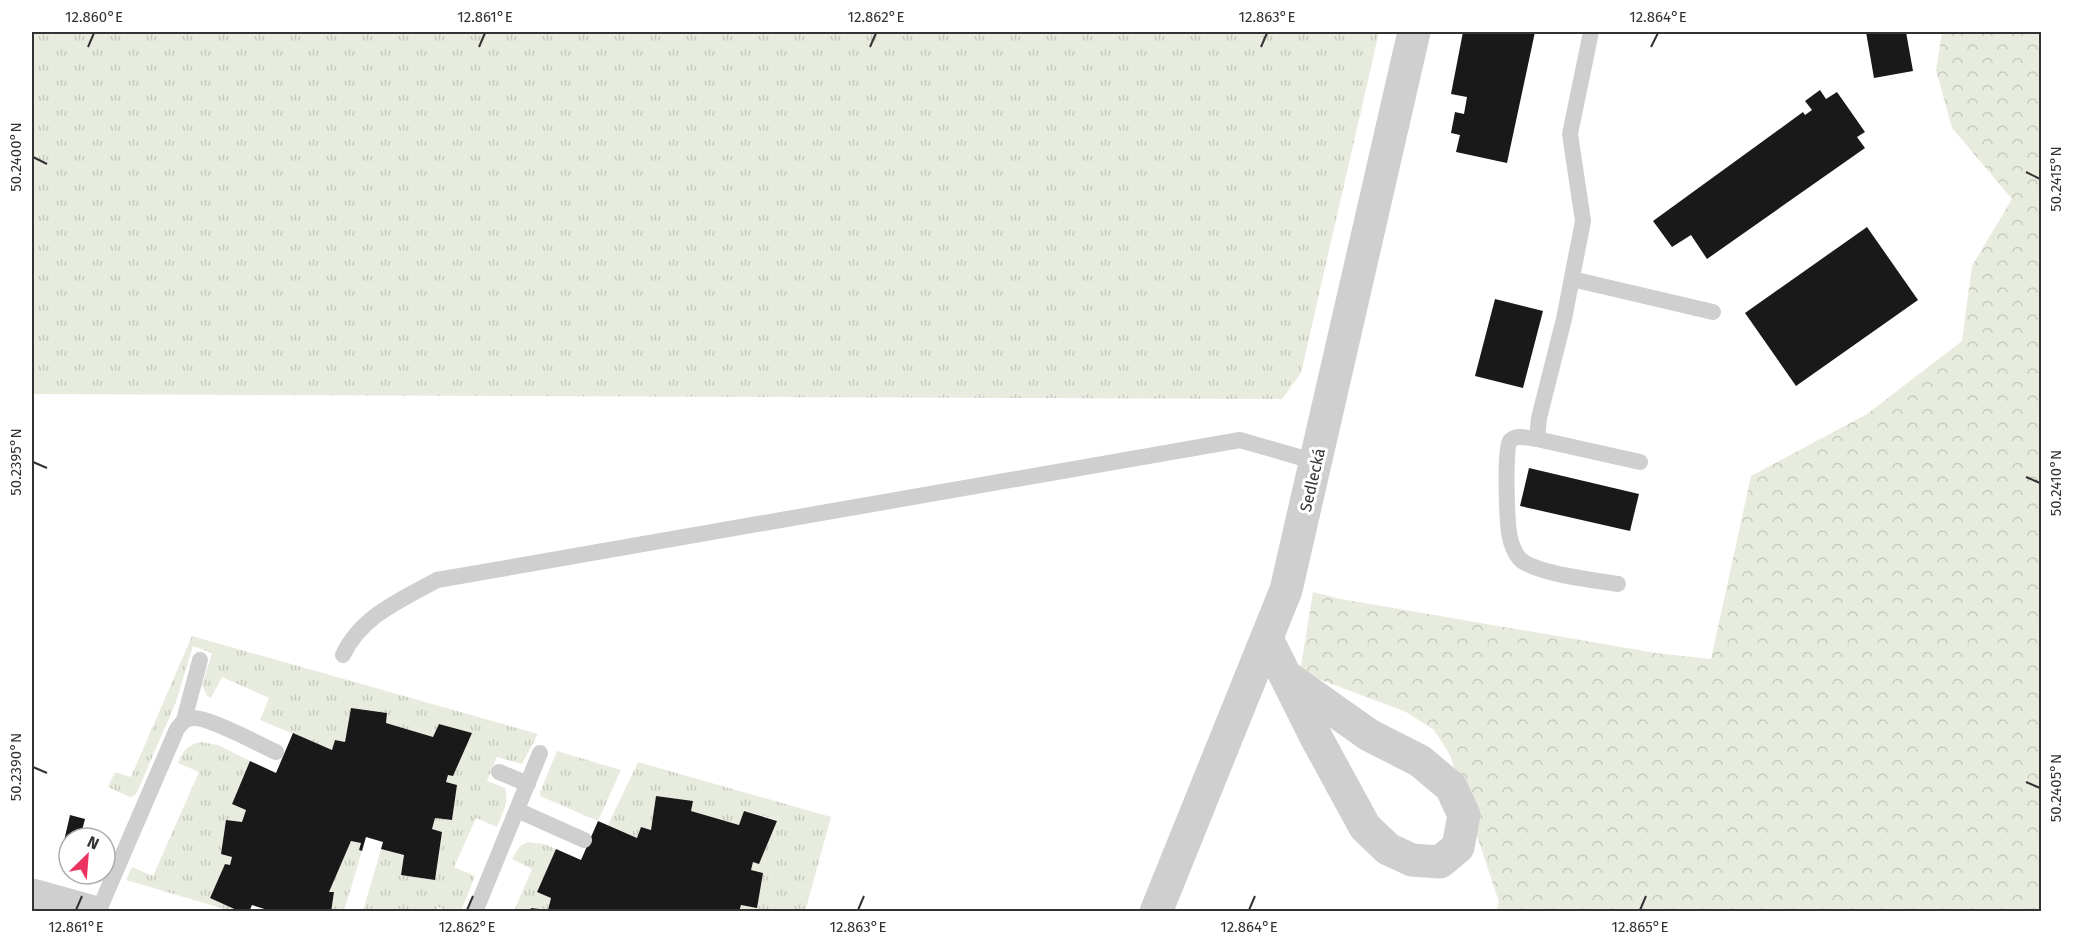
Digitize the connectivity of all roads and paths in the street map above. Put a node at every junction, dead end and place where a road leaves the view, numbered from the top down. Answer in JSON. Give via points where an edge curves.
{"nodes":[{"id":1,"x":1414,"y":32,"type":"edge"},
{"id":2,"x":1591,"y":32,"type":"edge"},
{"id":3,"x":1572,"y":279,"type":"junction"},
{"id":4,"x":1713,"y":312,"type":"dead end"},
{"id":5,"x":1537,"y":439,"type":"junction"},
{"id":6,"x":1316,"y":462,"type":"junction"},
{"id":7,"x":1640,"y":462,"type":"dead end"},
{"id":8,"x":1618,"y":584,"type":"dead end"},
{"id":9,"x":1267,"y":639,"type":"junction"},
{"id":10,"x":343,"y":655,"type":"dead end"},
{"id":11,"x":200,"y":660,"type":"dead end"},
{"id":12,"x":1287,"y":677,"type":"junction"},
{"id":13,"x":184,"y":720,"type":"junction"},
{"id":14,"x":276,"y":752,"type":"dead end"},
{"id":15,"x":540,"y":753,"type":"dead end"},
{"id":16,"x":499,"y":772,"type":"dead end"},
{"id":17,"x":528,"y":784,"type":"junction"},
{"id":18,"x":517,"y":810,"type":"junction"},
{"id":19,"x":584,"y":840,"type":"dead end"},
{"id":20,"x":32,"y":895,"type":"edge"},
{"id":21,"x":93,"y":912,"type":"edge"},
{"id":22,"x":98,"y":912,"type":"edge"},
{"id":23,"x":475,"y":912,"type":"edge"},
{"id":24,"x":1156,"y":912,"type":"edge"}],
"edges":[{"from":1,"to":6,"type":"street","name":"Sedlecká"},
{"from":2,"to":3,"type":"lane","via":[[1570,134],[1583,221]]},
{"from":3,"to":4,"type":"lane"},
{"from":3,"to":5,"type":"lane"},
{"from":5,"to":7,"type":"lane"},
{"from":5,"to":8,"type":"lane","via":[[1518,436],[1508,446],[1510,538],[1518,558],[1534,568]]},
{"from":6,"to":9,"type":"street","name":"Sedlecká","via":[[1286,591]]},
{"from":6,"to":10,"type":"lane","via":[[1240,440],[437,580],[376,614],[349,642]]},
{"from":9,"to":12,"type":"street"},
{"from":9,"to":24,"type":"street","name":"Sedlecká"},
{"from":11,"to":13,"type":"lane"},
{"from":12,"to":12,"type":"street","via":[[1365,827],[1388,849],[1412,860],[1440,862],[1458,847],[1464,815],[1451,787],[1420,761],[1369,735]]},
{"from":13,"to":14,"type":"lane","via":[[195,717],[207,721]]},
{"from":13,"to":22,"type":"lane"},
{"from":15,"to":17,"type":"lane"},
{"from":16,"to":17,"type":"lane"},
{"from":17,"to":18,"type":"lane"},
{"from":18,"to":19,"type":"lane"},
{"from":18,"to":23,"type":"lane"},
{"from":20,"to":21,"type":"street"}]}
